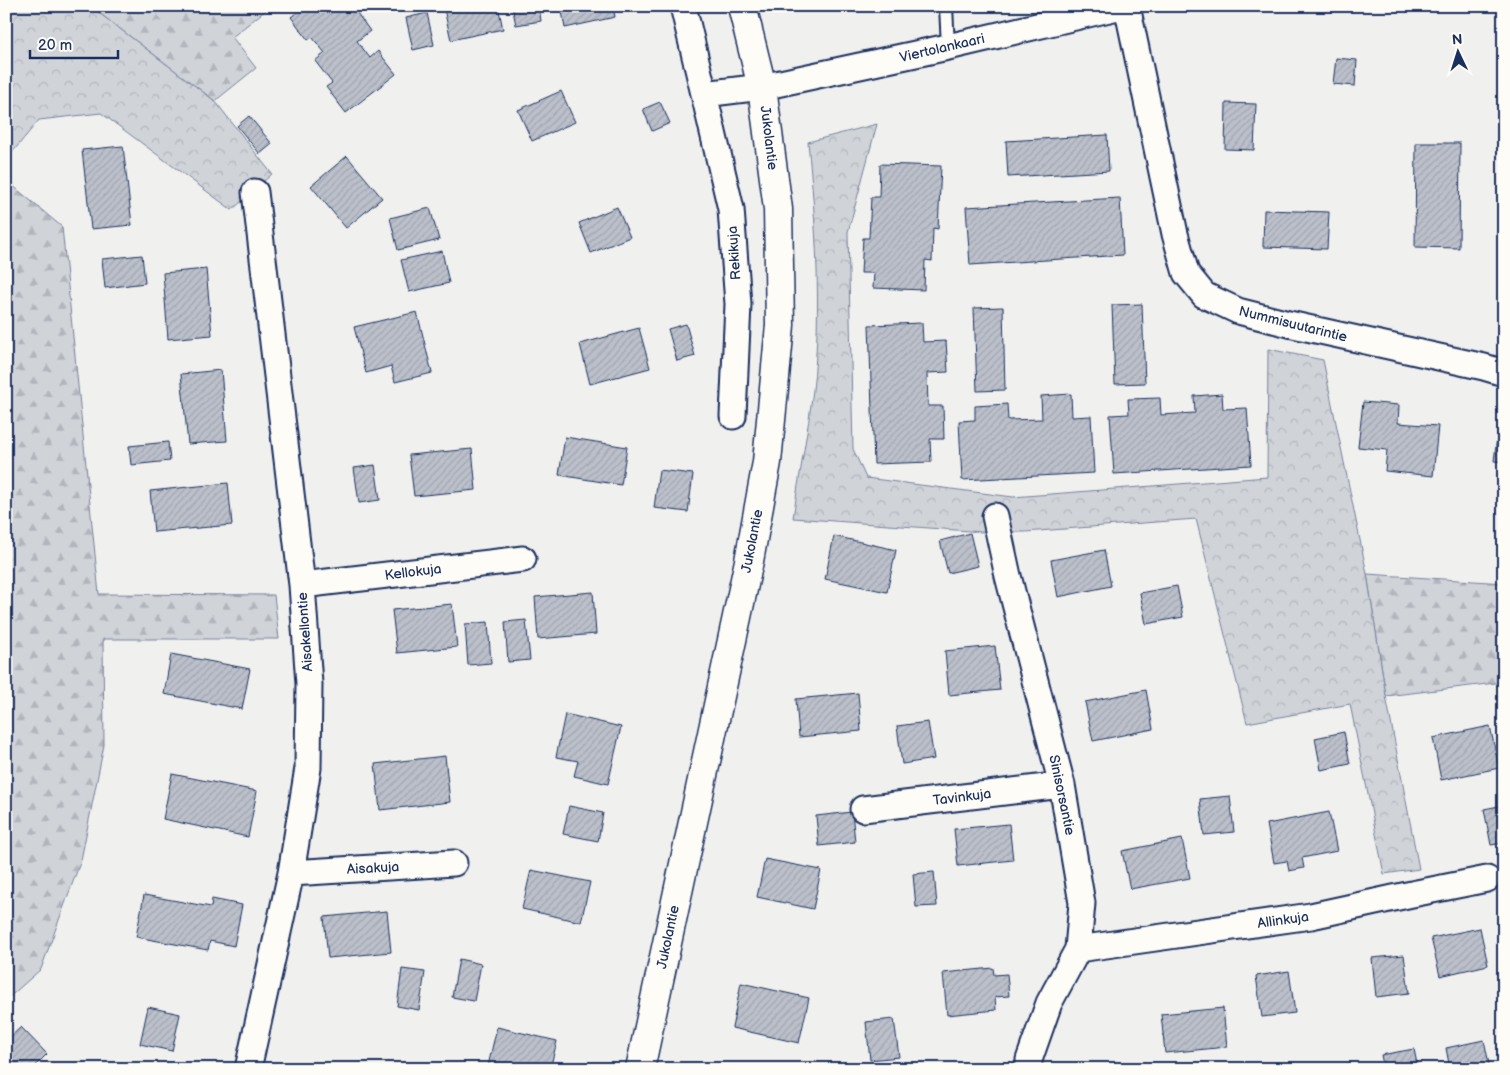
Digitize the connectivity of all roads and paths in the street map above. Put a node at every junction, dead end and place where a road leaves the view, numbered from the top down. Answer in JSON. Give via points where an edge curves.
{"nodes":[{"id":1,"x":683,"y":6,"type":"edge"},
{"id":2,"x":742,"y":6,"type":"edge"},
{"id":3,"x":946,"y":6,"type":"edge"},
{"id":4,"x":1122,"y":6,"type":"edge"},
{"id":5,"x":1127,"y":6,"type":"edge"},
{"id":6,"x":948,"y":47,"type":"junction"},
{"id":7,"x":762,"y":87,"type":"junction"},
{"id":8,"x":704,"y":94,"type":"junction"},
{"id":9,"x":256,"y":192,"type":"dead end"},
{"id":10,"x":1504,"y":373,"type":"edge"},
{"id":11,"x":733,"y":416,"type":"dead end"},
{"id":12,"x":995,"y":516,"type":"dead end"},
{"id":13,"x":523,"y":560,"type":"dead end"},
{"id":14,"x":302,"y":585,"type":"junction"},
{"id":15,"x":1062,"y":785,"type":"junction"},
{"id":16,"x":863,"y":809,"type":"dead end"},
{"id":17,"x":454,"y":863,"type":"dead end"},
{"id":18,"x":291,"y":873,"type":"junction"},
{"id":19,"x":1487,"y":879,"type":"dead end"},
{"id":20,"x":1078,"y":949,"type":"junction"},
{"id":21,"x":248,"y":1069,"type":"edge"},
{"id":22,"x":640,"y":1069,"type":"edge"},
{"id":23,"x":1029,"y":1069,"type":"edge"}],
"edges":[{"from":1,"to":8,"type":"street","name":"Rekikuja"},
{"from":2,"to":7,"type":"street","name":"Jukolantie"},
{"from":3,"to":6,"type":"lane"},
{"from":4,"to":6,"type":"street","name":"Viertolankaari"},
{"from":5,"to":10,"type":"street","name":"Nummisuutarintie","via":[[1175,234],[1186,272],[1204,295],[1238,311]]},
{"from":6,"to":7,"type":"street","name":"Viertolankaari"},
{"from":7,"to":8,"type":"street"},
{"from":7,"to":22,"type":"street","name":"Jukolantie","via":[[778,209],[780,325],[767,462],[749,561]]},
{"from":8,"to":11,"type":"street","name":"Rekikuja","via":[[731,209],[738,304]]},
{"from":9,"to":14,"type":"street","name":"Aisakellontie"},
{"from":12,"to":15,"type":"street","name":"Sinisorsantie"},
{"from":13,"to":14,"type":"street","name":"Kellokuja"},
{"from":14,"to":18,"type":"street","name":"Aisakellontie","via":[[309,684],[308,768]]},
{"from":15,"to":16,"type":"street","name":"Tavinkuja"},
{"from":15,"to":20,"type":"street","name":"Sinisorsantie","via":[[1082,903]]},
{"from":17,"to":18,"type":"street","name":"Aisakuja"},
{"from":18,"to":21,"type":"street","name":"Aisakellontie"},
{"from":19,"to":20,"type":"street","name":"Allinkuja","via":[[1311,916]]},
{"from":20,"to":23,"type":"street","name":"Sinisorsantie","via":[[1049,1004],[1029,1060]]}]}
